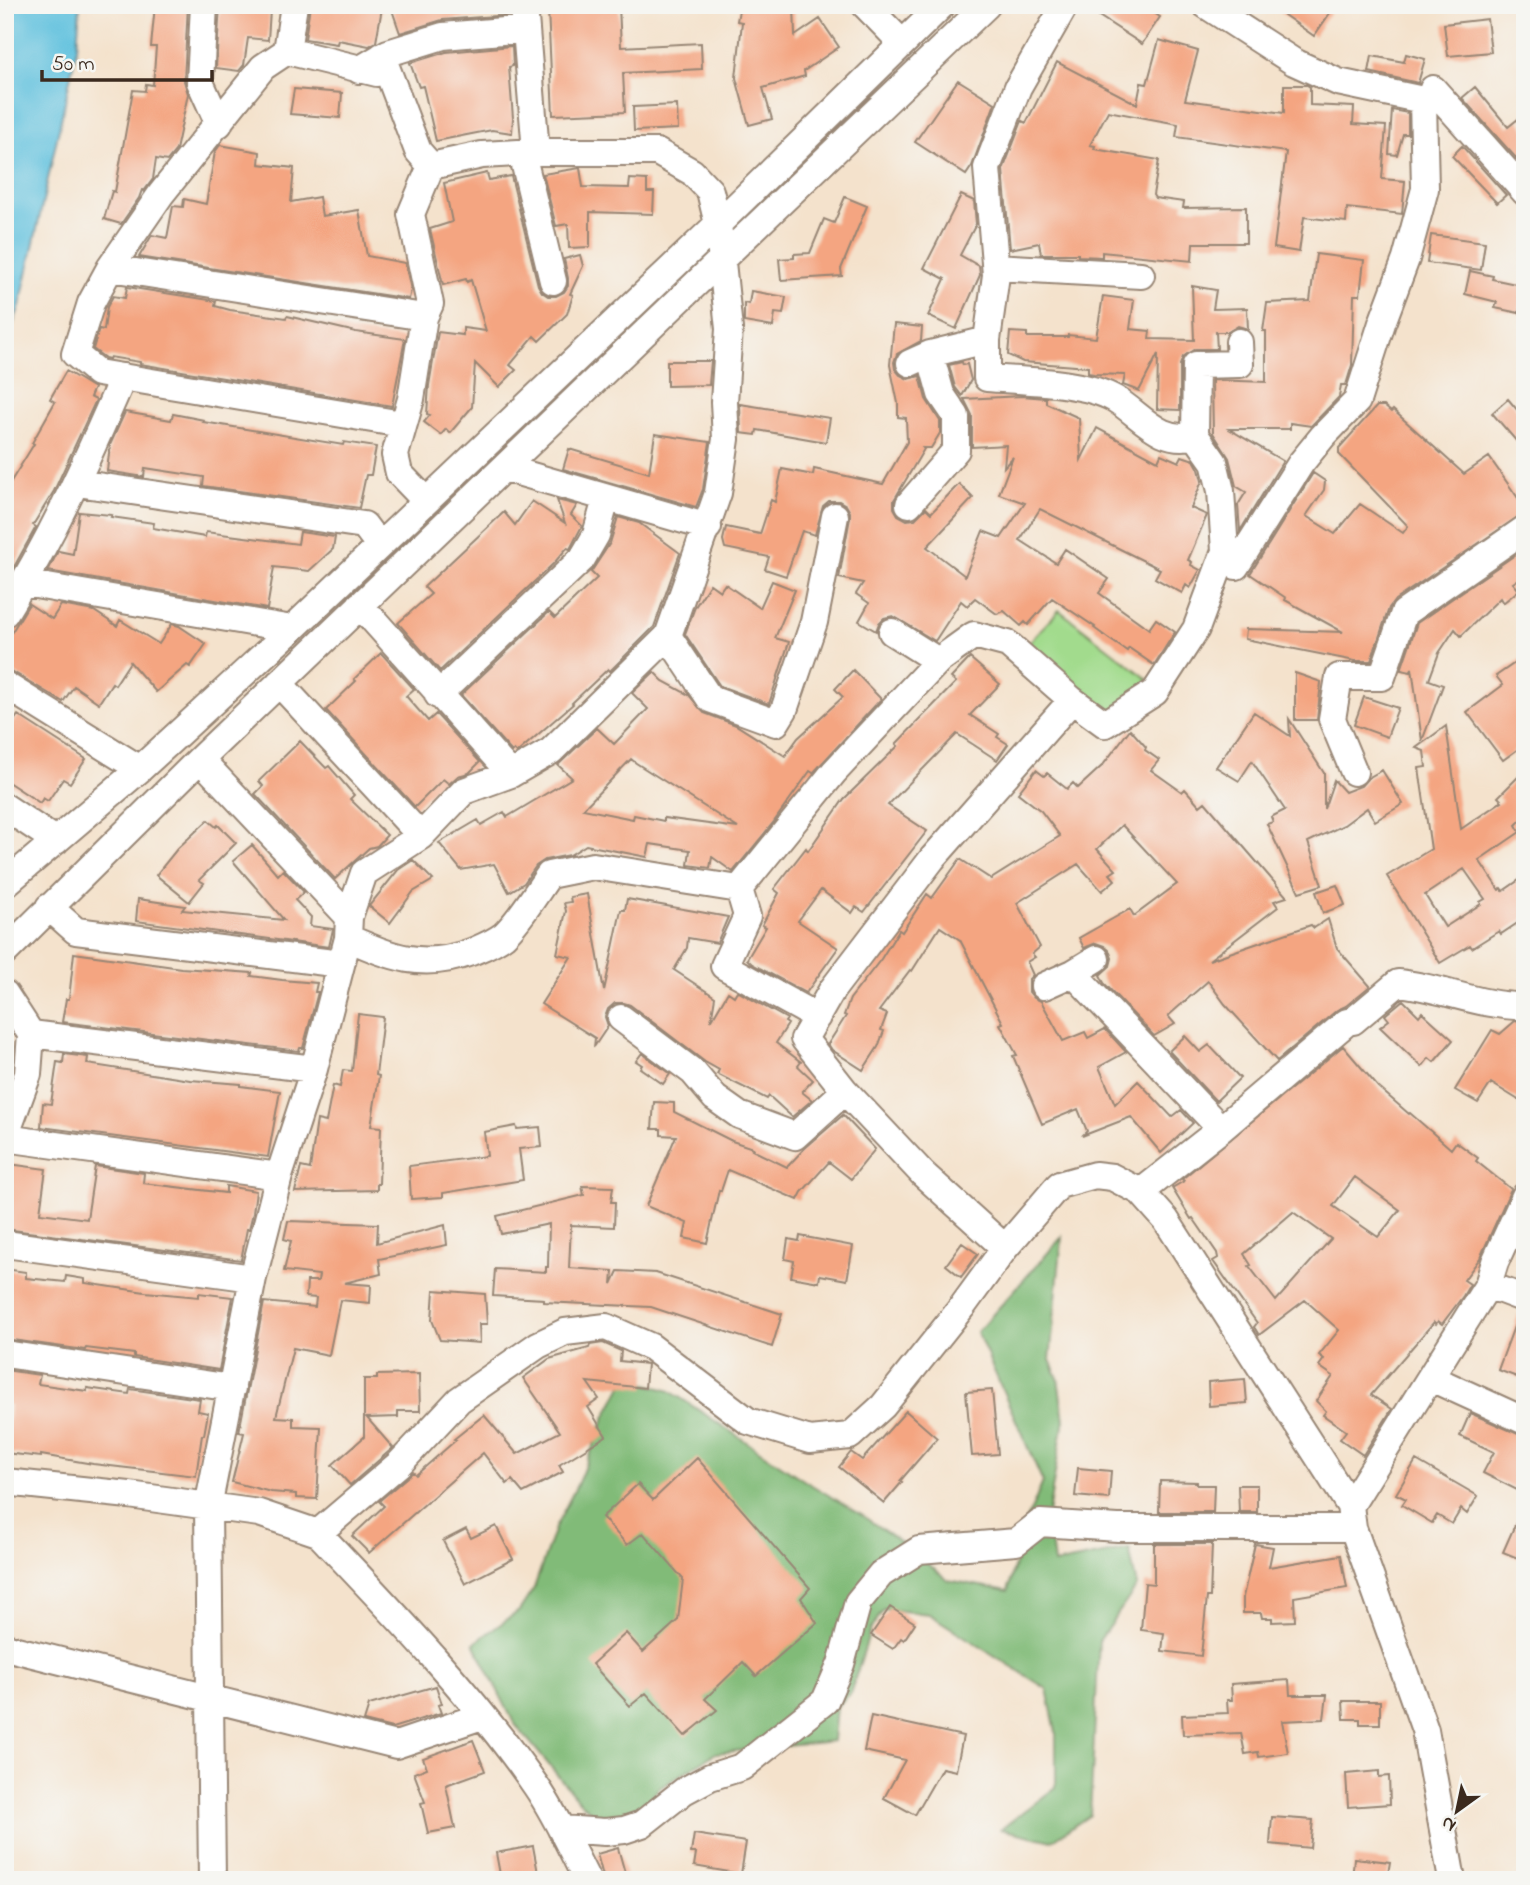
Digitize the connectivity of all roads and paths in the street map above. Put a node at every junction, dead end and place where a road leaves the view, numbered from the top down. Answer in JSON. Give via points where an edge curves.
{"nodes":[{"id":1,"x":204,"y":5,"type":"edge"},
{"id":2,"x":294,"y":5,"type":"edge"},
{"id":3,"x":865,"y":5,"type":"edge"},
{"id":4,"x":942,"y":5,"type":"edge"},
{"id":5,"x":987,"y":5,"type":"edge"},
{"id":6,"x":1065,"y":5,"type":"edge"},
{"id":7,"x":1206,"y":5,"type":"edge"},
{"id":8,"x":525,"y":17,"type":"edge"},
{"id":9,"x":902,"y":43,"type":"junction"},
{"id":10,"x":287,"y":51,"type":"junction"},
{"id":11,"x":386,"y":66,"type":"junction"},
{"id":12,"x":1433,"y":89,"type":"dead end"},
{"id":13,"x":219,"y":124,"type":"junction"},
{"id":14,"x":529,"y":152,"type":"junction"},
{"id":15,"x":431,"y":166,"type":"junction"},
{"id":16,"x":1525,"y":192,"type":"edge"},
{"id":17,"x":718,"y":224,"type":"junction"},
{"id":18,"x":722,"y":259,"type":"junction"},
{"id":19,"x":996,"y":267,"type":"junction"},
{"id":20,"x":110,"y":268,"type":"junction"},
{"id":21,"x":1141,"y":275,"type":"dead end"},
{"id":22,"x":553,"y":281,"type":"dead end"},
{"id":23,"x":424,"y":317,"type":"junction"},
{"id":24,"x":987,"y":340,"type":"junction"},
{"id":25,"x":1239,"y":342,"type":"dead end"},
{"id":26,"x":123,"y":377,"type":"junction"},
{"id":27,"x":402,"y":424,"type":"junction"},
{"id":28,"x":1195,"y":435,"type":"junction"},
{"id":29,"x":504,"y":468,"type":"junction"},
{"id":30,"x":77,"y":483,"type":"junction"},
{"id":31,"x":606,"y":499,"type":"junction"},
{"id":32,"x":426,"y":501,"type":"junction"},
{"id":33,"x":909,"y":504,"type":"dead end"},
{"id":34,"x":835,"y":516,"type":"dead end"},
{"id":35,"x":708,"y":527,"type":"junction"},
{"id":36,"x":1525,"y":529,"type":"edge"},
{"id":37,"x":379,"y":545,"type":"junction"},
{"id":38,"x":1237,"y":566,"type":"dead end"},
{"id":39,"x":24,"y":583,"type":"junction"},
{"id":40,"x":360,"y":605,"type":"junction"},
{"id":41,"x":5,"y":614,"type":"edge"},
{"id":42,"x":292,"y":629,"type":"junction"},
{"id":43,"x":892,"y":632,"type":"dead end"},
{"id":44,"x":668,"y":636,"type":"junction"},
{"id":45,"x":938,"y":661,"type":"junction"},
{"id":46,"x":279,"y":683,"type":"junction"},
{"id":47,"x":5,"y":685,"type":"edge"},
{"id":48,"x":438,"y":695,"type":"junction"},
{"id":49,"x":1072,"y":700,"type":"junction"},
{"id":50,"x":200,"y":759,"type":"junction"},
{"id":51,"x":140,"y":769,"type":"junction"},
{"id":52,"x":1354,"y":772,"type":"dead end"},
{"id":53,"x":511,"y":774,"type":"junction"},
{"id":54,"x":5,"y":807,"type":"edge"},
{"id":55,"x":421,"y":836,"type":"junction"},
{"id":56,"x":56,"y":841,"type":"junction"},
{"id":57,"x":5,"y":884,"type":"edge"},
{"id":58,"x":739,"y":889,"type":"junction"},
{"id":59,"x":50,"y":907,"type":"junction"},
{"id":60,"x":349,"y":927,"type":"junction"},
{"id":61,"x":5,"y":952,"type":"edge"},
{"id":62,"x":1096,"y":959,"type":"dead end"},
{"id":63,"x":341,"y":964,"type":"junction"},
{"id":64,"x":1073,"y":973,"type":"junction"},
{"id":65,"x":1044,"y":986,"type":"dead end"},
{"id":66,"x":5,"y":994,"type":"edge"},
{"id":67,"x":1525,"y":1006,"type":"edge"},
{"id":68,"x":817,"y":1017,"type":"junction"},
{"id":69,"x":621,"y":1018,"type":"dead end"},
{"id":70,"x":31,"y":1034,"type":"junction"},
{"id":71,"x":314,"y":1069,"type":"junction"},
{"id":72,"x":845,"y":1091,"type":"junction"},
{"id":73,"x":1221,"y":1129,"type":"junction"},
{"id":74,"x":5,"y":1137,"type":"edge"},
{"id":75,"x":279,"y":1176,"type":"junction"},
{"id":76,"x":1141,"y":1192,"type":"junction"},
{"id":77,"x":1525,"y":1196,"type":"edge"},
{"id":78,"x":5,"y":1244,"type":"edge"},
{"id":79,"x":1004,"y":1248,"type":"junction"},
{"id":80,"x":253,"y":1278,"type":"junction"},
{"id":81,"x":1488,"y":1285,"type":"junction"},
{"id":82,"x":1525,"y":1299,"type":"edge"},
{"id":83,"x":5,"y":1354,"type":"edge"},
{"id":84,"x":1431,"y":1378,"type":"junction"},
{"id":85,"x":232,"y":1388,"type":"junction"},
{"id":86,"x":1525,"y":1421,"type":"edge"},
{"id":87,"x":5,"y":1482,"type":"edge"},
{"id":88,"x":208,"y":1507,"type":"junction"},
{"id":89,"x":1351,"y":1517,"type":"junction"},
{"id":90,"x":318,"y":1533,"type":"junction"},
{"id":91,"x":5,"y":1647,"type":"edge"},
{"id":92,"x":210,"y":1699,"type":"junction"},
{"id":93,"x":482,"y":1716,"type":"junction"},
{"id":94,"x":561,"y":1829,"type":"junction"},
{"id":95,"x":212,"y":1880,"type":"edge"},
{"id":96,"x":587,"y":1880,"type":"edge"},
{"id":97,"x":1452,"y":1880,"type":"edge"}],
"edges":[{"from":1,"to":13,"type":"street","via":[[200,82]]},
{"from":2,"to":10,"type":"street"},
{"from":3,"to":9,"type":"street"},
{"from":4,"to":9,"type":"street"},
{"from":5,"to":18,"type":"street"},
{"from":6,"to":19,"type":"street","via":[[1018,87],[987,167]]},
{"from":7,"to":38,"type":"street","via":[[1294,62],[1338,82],[1423,100],[1425,189],[1406,260],[1357,401],[1301,463]]},
{"from":8,"to":11,"type":"street","via":[[443,36]]},
{"from":8,"to":14,"type":"street"},
{"from":9,"to":17,"type":"street"},
{"from":10,"to":11,"type":"street","via":[[359,70]]},
{"from":10,"to":13,"type":"street","via":[[263,67]]},
{"from":11,"to":15,"type":"street","via":[[418,150]]},
{"from":12,"to":16,"type":"street"},
{"from":13,"to":20,"type":"street","via":[[161,194]]},
{"from":14,"to":15,"type":"street","via":[[482,155]]},
{"from":14,"to":17,"type":"street","via":[[657,152],[692,172],[710,191]]},
{"from":14,"to":22,"type":"street"},
{"from":15,"to":23,"type":"street","via":[[411,214],[430,304]]},
{"from":17,"to":18,"type":"street"},
{"from":17,"to":32,"type":"street"},
{"from":18,"to":29,"type":"street"},
{"from":18,"to":35,"type":"street","via":[[729,329],[726,439]]},
{"from":19,"to":21,"type":"street"},
{"from":19,"to":24,"type":"street"},
{"from":20,"to":23,"type":"street"},
{"from":20,"to":26,"type":"street","via":[[91,303],[75,354],[98,373]]},
{"from":23,"to":27,"type":"street","via":[[411,399]]},
{"from":24,"to":28,"type":"street","via":[[987,378],[1087,388],[1115,399],[1151,428],[1183,439]]},
{"from":24,"to":33,"type":"street","via":[[920,358],[956,416],[956,450]]},
{"from":25,"to":28,"type":"street","via":[[1240,364],[1196,365]]},
{"from":26,"to":27,"type":"street"},
{"from":26,"to":30,"type":"street"},
{"from":27,"to":32,"type":"street","via":[[395,455],[399,473]]},
{"from":28,"to":49,"type":"street","via":[[1214,462],[1225,551],[1196,629],[1155,692],[1105,724]]},
{"from":29,"to":31,"type":"street"},
{"from":29,"to":40,"type":"street"},
{"from":30,"to":37,"type":"street","via":[[364,526]]},
{"from":30,"to":39,"type":"street"},
{"from":31,"to":35,"type":"street"},
{"from":31,"to":48,"type":"street","via":[[596,535],[582,559]]},
{"from":32,"to":37,"type":"street"},
{"from":34,"to":44,"type":"street","via":[[814,622],[776,723],[709,699]]},
{"from":35,"to":44,"type":"street"},
{"from":36,"to":52,"type":"street","via":[[1404,613],[1382,677],[1339,677],[1332,719]]},
{"from":37,"to":42,"type":"street"},
{"from":39,"to":41,"type":"street"},
{"from":39,"to":42,"type":"street"},
{"from":40,"to":46,"type":"street"},
{"from":40,"to":48,"type":"street"},
{"from":42,"to":51,"type":"street"},
{"from":43,"to":45,"type":"street"},
{"from":44,"to":53,"type":"street","via":[[551,751]]},
{"from":45,"to":49,"type":"street","via":[[974,635],[1008,644]]},
{"from":45,"to":58,"type":"street","via":[[834,772]]},
{"from":46,"to":50,"type":"street"},
{"from":46,"to":55,"type":"street"},
{"from":47,"to":51,"type":"street"},
{"from":48,"to":53,"type":"street"},
{"from":49,"to":68,"type":"street","via":[[932,859],[832,990]]},
{"from":50,"to":59,"type":"street"},
{"from":50,"to":60,"type":"street"},
{"from":51,"to":56,"type":"street"},
{"from":53,"to":55,"type":"street","via":[[464,790]]},
{"from":54,"to":56,"type":"street"},
{"from":55,"to":60,"type":"street","via":[[364,873]]},
{"from":56,"to":57,"type":"street"},
{"from":58,"to":60,"type":"street","via":[[593,866],[549,875],[506,933],[491,944],[434,961],[412,961],[377,951]]},
{"from":58,"to":68,"type":"street","via":[[747,916],[724,966]]},
{"from":59,"to":61,"type":"street"},
{"from":59,"to":63,"type":"street","via":[[76,930]]},
{"from":60,"to":63,"type":"street"},
{"from":62,"to":64,"type":"street"},
{"from":63,"to":71,"type":"street"},
{"from":64,"to":65,"type":"street"},
{"from":64,"to":73,"type":"street"},
{"from":66,"to":70,"type":"street"},
{"from":67,"to":73,"type":"street","via":[[1498,1005],[1398,983]]},
{"from":68,"to":72,"type":"street","via":[[804,1039]]},
{"from":69,"to":72,"type":"street","via":[[693,1072],[715,1098],[739,1115],[795,1136]]},
{"from":70,"to":71,"type":"street"},
{"from":70,"to":74,"type":"street","via":[[28,1074]]},
{"from":71,"to":75,"type":"street"},
{"from":72,"to":79,"type":"street","via":[[923,1174]]},
{"from":73,"to":76,"type":"street"},
{"from":74,"to":75,"type":"street"},
{"from":75,"to":80,"type":"street"},
{"from":76,"to":79,"type":"street","via":[[1112,1177],[1095,1175],[1059,1185]]},
{"from":76,"to":89,"type":"street","via":[[1167,1220]]},
{"from":77,"to":81,"type":"street"},
{"from":78,"to":80,"type":"street"},
{"from":79,"to":90,"type":"street","via":[[883,1406],[850,1436],[810,1440],[748,1421],[651,1348],[606,1327],[565,1332],[538,1345],[459,1400],[400,1464]]},
{"from":80,"to":85,"type":"street"},
{"from":81,"to":82,"type":"street"},
{"from":81,"to":84,"type":"street"},
{"from":83,"to":85,"type":"street"},
{"from":84,"to":86,"type":"street"},
{"from":84,"to":89,"type":"street"},
{"from":85,"to":88,"type":"street"},
{"from":87,"to":88,"type":"street"},
{"from":88,"to":90,"type":"street","via":[[259,1513]]},
{"from":88,"to":92,"type":"street"},
{"from":89,"to":94,"type":"street","via":[[1118,1528],[1040,1523],[1016,1542],[919,1550],[881,1574],[859,1602],[825,1701],[742,1767],[684,1791],[642,1824],[605,1832]]},
{"from":89,"to":97,"type":"street","via":[[1425,1731]]},
{"from":90,"to":93,"type":"street"},
{"from":91,"to":92,"type":"street"},
{"from":92,"to":93,"type":"street","via":[[396,1745]]},
{"from":92,"to":95,"type":"street"},
{"from":93,"to":94,"type":"street","via":[[537,1787]]},
{"from":94,"to":96,"type":"street"}]}
